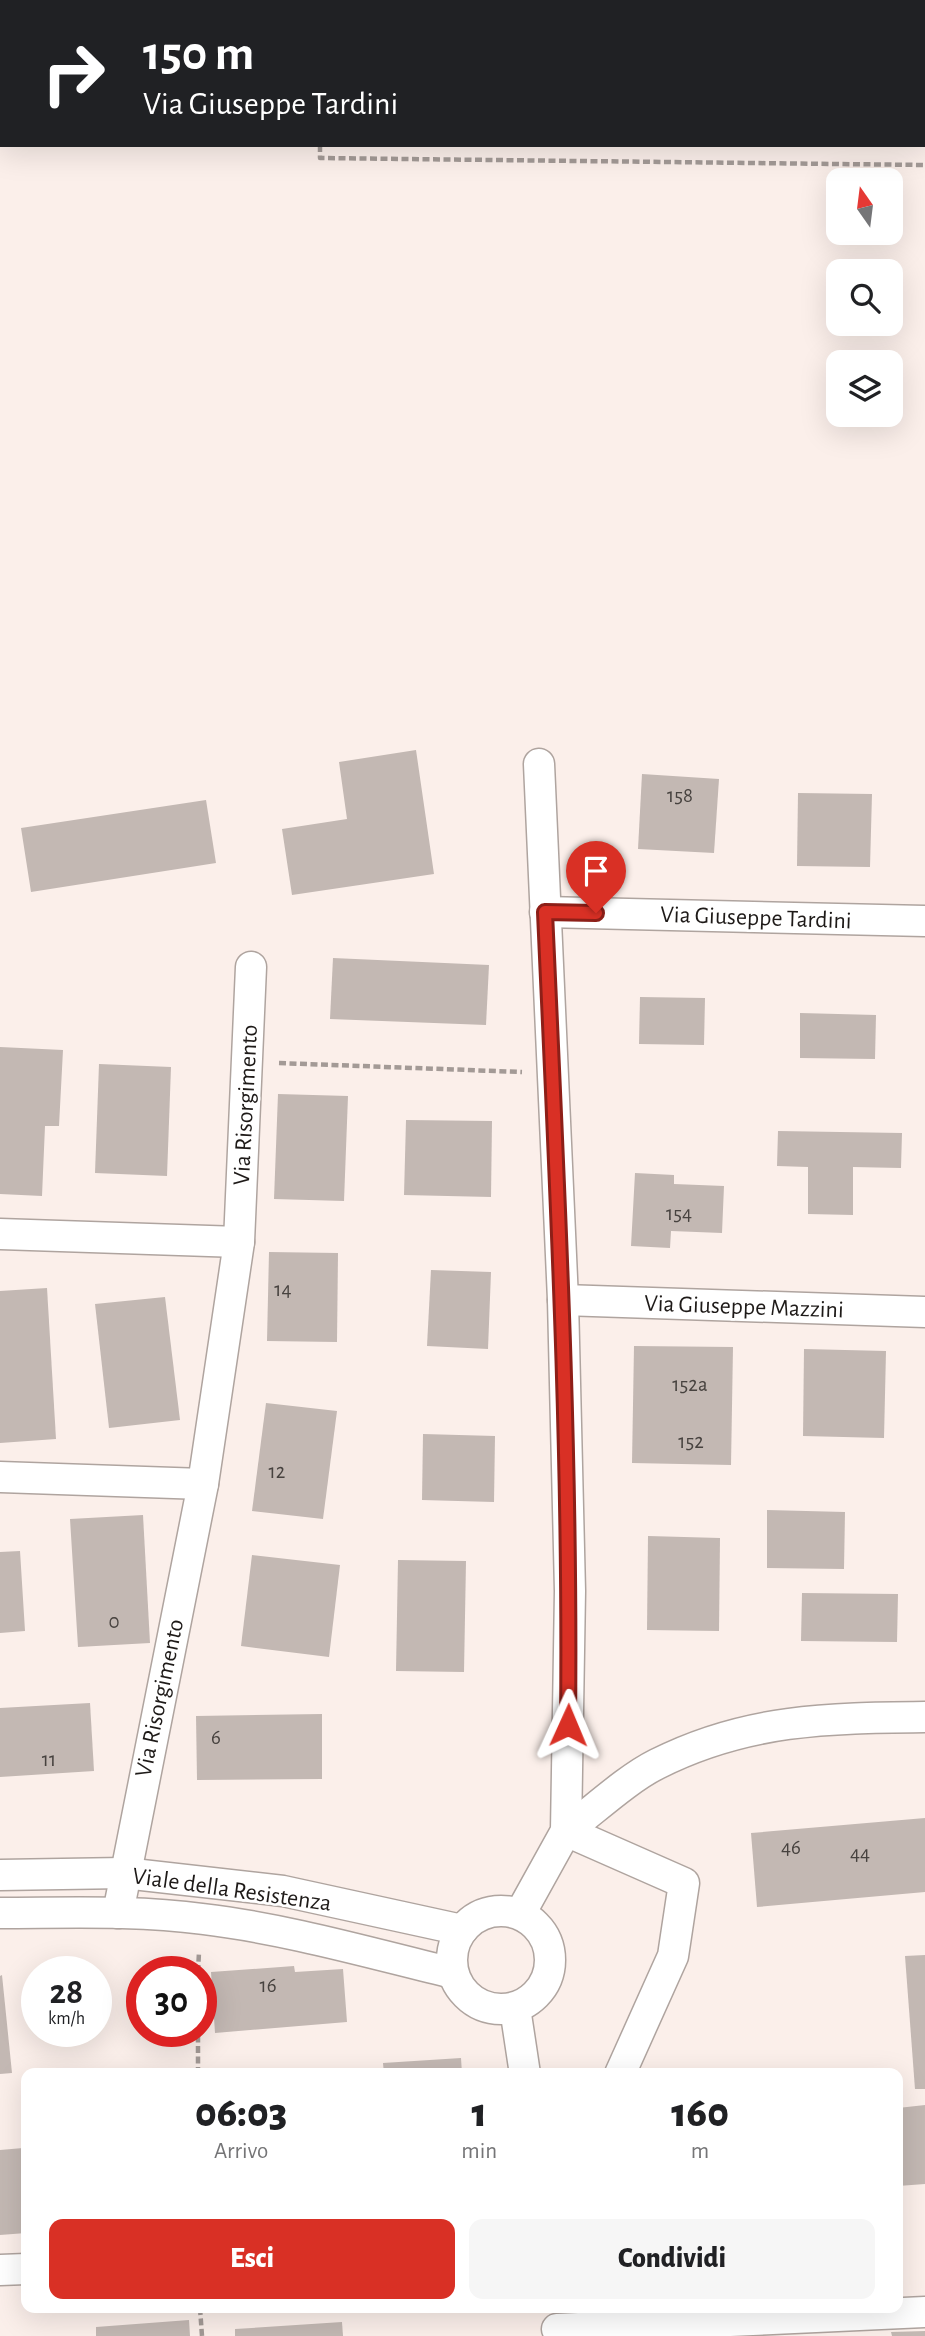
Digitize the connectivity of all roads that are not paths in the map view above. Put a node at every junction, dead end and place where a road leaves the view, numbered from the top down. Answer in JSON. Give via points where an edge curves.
{"nodes":[{"id":1,"x":539,"y":764,"type":"dead end"},
{"id":2,"x":545,"y":912,"type":"junction"},
{"id":3,"x":925,"y":921,"type":"edge"},
{"id":4,"x":251,"y":967,"type":"dead end"},
{"id":5,"x":0,"y":1234,"type":"edge"},
{"id":6,"x":239,"y":1242,"type":"junction"},
{"id":7,"x":563,"y":1300,"type":"junction"},
{"id":8,"x":925,"y":1312,"type":"edge"},
{"id":9,"x":0,"y":1477,"type":"edge"},
{"id":10,"x":203,"y":1484,"type":"junction"},
{"id":11,"x":925,"y":1717,"type":"edge"},
{"id":12,"x":566,"y":1831,"type":"junction"},
{"id":13,"x":124,"y":1873,"type":"junction"},
{"id":14,"x":0,"y":1875,"type":"edge"},
{"id":15,"x":0,"y":1913,"type":"edge"},
{"id":16,"x":118,"y":1913,"type":"junction"},
{"id":17,"x":520,"y":1914,"type":"junction"},
{"id":18,"x":461,"y":1930,"type":"junction"},
{"id":19,"x":453,"y":1973,"type":"junction"},
{"id":20,"x":515,"y":2008,"type":"junction"},
{"id":21,"x":524,"y":2068,"type":"edge"},
{"id":22,"x":624,"y":2068,"type":"edge"},
{"id":23,"x":21,"y":2269,"type":"edge"},
{"id":24,"x":0,"y":2270,"type":"edge"},
{"id":25,"x":925,"y":2312,"type":"edge"},
{"id":26,"x":897,"y":2313,"type":"edge"},
{"id":27,"x":903,"y":2313,"type":"edge"},
{"id":28,"x":557,"y":2325,"type":"edge"}],
"edges":[{"from":1,"to":2,"type":"street"},
{"from":2,"to":3,"type":"street","name":"Via Giuseppe Tardini"},
{"from":2,"to":7,"type":"street"},
{"from":4,"to":6,"type":"street","name":"Via Risorgimento"},
{"from":5,"to":6,"type":"street"},
{"from":6,"to":10,"type":"street","name":"Via Risorgimento"},
{"from":7,"to":8,"type":"street","name":"Via Giuseppe Mazzini"},
{"from":7,"to":12,"type":"street","via":[[570,1591]]},
{"from":9,"to":10,"type":"street"},
{"from":10,"to":13,"type":"street","name":"Via Risorgimento"},
{"from":11,"to":12,"type":"street","via":[[816,1719],[728,1734],[655,1765]]},
{"from":12,"to":17,"type":"street"},
{"from":12,"to":22,"type":"street","via":[[684,1883],[673,1956]]},
{"from":13,"to":14,"type":"street","name":"Viale della Resistenza"},
{"from":13,"to":16,"type":"street","name":"Via Risorgimento"},
{"from":13,"to":18,"type":"street","name":"Viale della Resistenza","via":[[282,1891]]},
{"from":15,"to":16,"type":"street","name":"Viale della Resistenza"},
{"from":16,"to":19,"type":"street","name":"Viale della Resistenza","via":[[277,1930]]},
{"from":17,"to":18,"type":"street","via":[[488,1912]]},
{"from":17,"to":20,"type":"street","via":[[543,1934],[551,1963],[540,1991]]},
{"from":18,"to":19,"type":"street","via":[[453,1950]]},
{"from":19,"to":20,"type":"street","via":[[476,2004]]},
{"from":20,"to":21,"type":"street"},
{"from":23,"to":24,"type":"street"},
{"from":25,"to":27,"type":"street"},
{"from":26,"to":28,"type":"street"}]}
